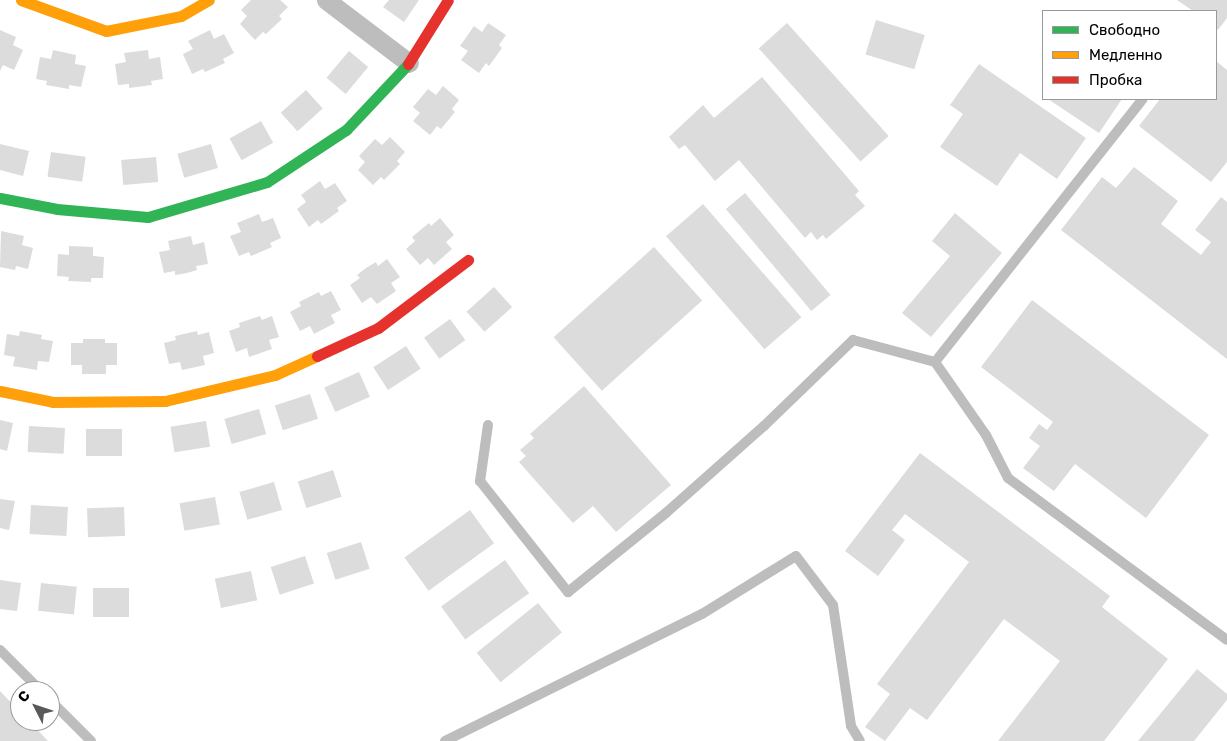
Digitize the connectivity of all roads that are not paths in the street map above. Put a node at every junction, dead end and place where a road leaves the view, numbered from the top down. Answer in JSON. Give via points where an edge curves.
{"nodes":[{"id":1,"x":21,"y":0,"type":"edge"},
{"id":2,"x":209,"y":0,"type":"edge"},
{"id":3,"x":326,"y":0,"type":"edge"},
{"id":4,"x":448,"y":0,"type":"edge"},
{"id":5,"x":409,"y":63,"type":"junction"},
{"id":6,"x":1142,"y":100,"type":"edge"},
{"id":7,"x":0,"y":198,"type":"edge"},
{"id":8,"x":468,"y":260,"type":"dead end"},
{"id":9,"x":935,"y":362,"type":"junction"},
{"id":10,"x":0,"y":391,"type":"edge"},
{"id":11,"x":488,"y":425,"type":"dead end"},
{"id":12,"x":1227,"y":640,"type":"edge"},
{"id":13,"x":0,"y":650,"type":"edge"},
{"id":14,"x":31,"y":681,"type":"edge"},
{"id":15,"x":60,"y":710,"type":"edge"},
{"id":16,"x":91,"y":741,"type":"edge"},
{"id":17,"x":445,"y":741,"type":"edge"},
{"id":18,"x":860,"y":741,"type":"edge"}],
"edges":[{"from":1,"to":2,"type":"street","via":[[106,31],[181,16]]},
{"from":3,"to":5,"type":"street"},
{"from":4,"to":5,"type":"street"},
{"from":5,"to":7,"type":"street","via":[[346,130],[267,182],[148,217],[57,209]]},
{"from":6,"to":9,"type":"lane"},
{"from":8,"to":10,"type":"street","via":[[378,328],[275,376],[166,400],[52,402]]},
{"from":9,"to":11,"type":"lane","via":[[853,340],[764,426],[674,506],[568,592],[480,481]]},
{"from":9,"to":12,"type":"lane","via":[[986,435],[1008,478]]},
{"from":13,"to":14,"type":"lane"},
{"from":15,"to":16,"type":"lane"},
{"from":17,"to":18,"type":"lane","via":[[702,614],[796,556],[833,605],[851,726]]}]}
